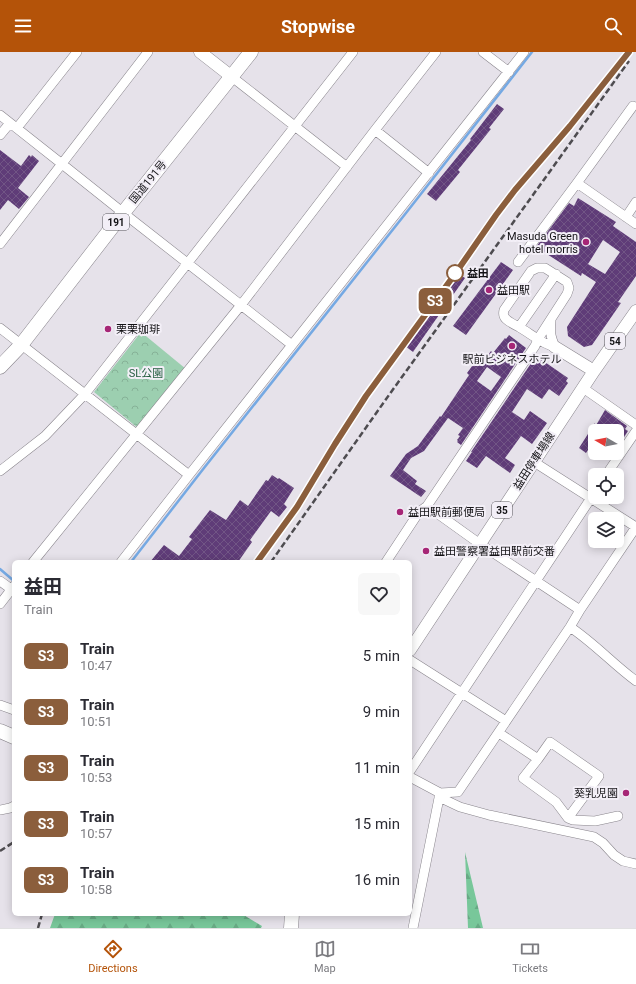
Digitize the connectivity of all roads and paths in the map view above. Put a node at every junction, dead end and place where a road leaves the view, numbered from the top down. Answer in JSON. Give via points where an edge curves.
{"nodes":[{"id":1,"x":78,"y":52,"type":"edge"},
{"id":2,"x":148,"y":52,"type":"edge"},
{"id":3,"x":200,"y":52,"type":"edge"},
{"id":4,"x":251,"y":52,"type":"edge"},
{"id":5,"x":353,"y":52,"type":"edge"},
{"id":6,"x":436,"y":52,"type":"edge"},
{"id":7,"x":483,"y":52,"type":"edge"},
{"id":8,"x":524,"y":52,"type":"edge"},
{"id":9,"x":509,"y":72,"type":"junction"},
{"id":10,"x":232,"y":77,"type":"junction"},
{"id":11,"x":634,"y":106,"type":"dead end"},
{"id":12,"x":0,"y":115,"type":"edge"},
{"id":13,"x":13,"y":126,"type":"junction"},
{"id":14,"x":295,"y":126,"type":"junction"},
{"id":15,"x":375,"y":130,"type":"junction"},
{"id":16,"x":0,"y":135,"type":"edge"},
{"id":17,"x":62,"y":164,"type":"junction"},
{"id":18,"x":347,"y":167,"type":"junction"},
{"id":19,"x":429,"y":173,"type":"junction"},
{"id":20,"x":577,"y":184,"type":"junction"},
{"id":21,"x":636,"y":202,"type":"edge"},
{"id":22,"x":123,"y":213,"type":"junction"},
{"id":23,"x":626,"y":217,"type":"junction"},
{"id":24,"x":636,"y":224,"type":"edge"},
{"id":25,"x":0,"y":244,"type":"edge"},
{"id":26,"x":518,"y":262,"type":"dead end"},
{"id":27,"x":187,"y":263,"type":"junction"},
{"id":28,"x":556,"y":274,"type":"junction"},
{"id":29,"x":241,"y":305,"type":"junction"},
{"id":30,"x":636,"y":311,"type":"edge"},
{"id":31,"x":552,"y":318,"type":"junction"},
{"id":32,"x":519,"y":327,"type":"junction"},
{"id":33,"x":0,"y":328,"type":"edge"},
{"id":34,"x":538,"y":339,"type":"junction"},
{"id":35,"x":21,"y":345,"type":"junction"},
{"id":36,"x":292,"y":345,"type":"junction"},
{"id":37,"x":555,"y":347,"type":"junction"},
{"id":38,"x":0,"y":367,"type":"edge"},
{"id":39,"x":594,"y":371,"type":"junction"},
{"id":40,"x":583,"y":388,"type":"junction"},
{"id":41,"x":84,"y":394,"type":"junction"},
{"id":42,"x":636,"y":425,"type":"edge"},
{"id":43,"x":636,"y":431,"type":"edge"},
{"id":44,"x":136,"y":434,"type":"junction"},
{"id":45,"x":534,"y":462,"type":"junction"},
{"id":46,"x":611,"y":468,"type":"edge"},
{"id":47,"x":0,"y":471,"type":"edge"},
{"id":48,"x":189,"y":474,"type":"junction"},
{"id":49,"x":588,"y":492,"type":"edge"},
{"id":50,"x":588,"y":503,"type":"edge"},
{"id":51,"x":605,"y":504,"type":"edge"},
{"id":52,"x":427,"y":506,"type":"junction"},
{"id":53,"x":636,"y":527,"type":"edge"},
{"id":54,"x":480,"y":544,"type":"junction"},
{"id":55,"x":35,"y":560,"type":"edge"},
{"id":56,"x":123,"y":560,"type":"edge"},
{"id":57,"x":387,"y":560,"type":"edge"},
{"id":58,"x":0,"y":581,"type":"edge"},
{"id":59,"x":536,"y":581,"type":"junction"},
{"id":60,"x":12,"y":588,"type":"edge"},
{"id":61,"x":12,"y":590,"type":"edge"},
{"id":62,"x":0,"y":604,"type":"edge"},
{"id":63,"x":580,"y":610,"type":"junction"},
{"id":64,"x":570,"y":627,"type":"junction"},
{"id":65,"x":412,"y":647,"type":"edge"},
{"id":66,"x":412,"y":661,"type":"edge"},
{"id":67,"x":636,"y":682,"type":"edge"},
{"id":68,"x":462,"y":693,"type":"junction"},
{"id":69,"x":0,"y":705,"type":"edge"},
{"id":70,"x":12,"y":709,"type":"edge"},
{"id":71,"x":506,"y":721,"type":"junction"},
{"id":72,"x":0,"y":731,"type":"edge"},
{"id":73,"x":498,"y":733,"type":"junction"},
{"id":74,"x":12,"y":736,"type":"edge"},
{"id":75,"x":538,"y":759,"type":"junction"},
{"id":76,"x":412,"y":768,"type":"edge"},
{"id":77,"x":412,"y":778,"type":"edge"},
{"id":78,"x":439,"y":795,"type":"junction"},
{"id":79,"x":12,"y":807,"type":"edge"},
{"id":80,"x":0,"y":810,"type":"edge"},
{"id":81,"x":618,"y":816,"type":"dead end"},
{"id":82,"x":568,"y":818,"type":"junction"},
{"id":83,"x":636,"y":864,"type":"edge"},
{"id":84,"x":292,"y":916,"type":"edge"},
{"id":85,"x":291,"y":928,"type":"edge"},
{"id":86,"x":414,"y":928,"type":"edge"}],
"edges":[{"from":1,"to":13,"type":"street"},
{"from":2,"to":17,"type":"street"},
{"from":3,"to":10,"type":"main road"},
{"from":4,"to":10,"type":"highway","name":"国道191号","number":"191"},
{"from":5,"to":14,"type":"street"},
{"from":6,"to":15,"type":"street"},
{"from":7,"to":9,"type":"street"},
{"from":8,"to":9,"type":"street"},
{"from":9,"to":19,"type":"street"},
{"from":10,"to":14,"type":"street"},
{"from":10,"to":22,"type":"highway","name":"国道191号","number":"191"},
{"from":11,"to":20,"type":"street"},
{"from":12,"to":13,"type":"street"},
{"from":13,"to":16,"type":"street"},
{"from":13,"to":17,"type":"street"},
{"from":14,"to":18,"type":"street"},
{"from":14,"to":27,"type":"street"},
{"from":15,"to":18,"type":"street"},
{"from":15,"to":19,"type":"street"},
{"from":17,"to":22,"type":"street"},
{"from":17,"to":25,"type":"street"},
{"from":18,"to":29,"type":"street"},
{"from":19,"to":36,"type":"street"},
{"from":20,"to":23,"type":"street"},
{"from":20,"to":26,"type":"street"},
{"from":21,"to":23,"type":"street"},
{"from":22,"to":27,"type":"street"},
{"from":22,"to":35,"type":"highway","name":"国道191号","number":"191"},
{"from":23,"to":24,"type":"street"},
{"from":27,"to":29,"type":"street"},
{"from":27,"to":41,"type":"street"},
{"from":28,"to":31,"type":"street","via":[[567,282],[570,288]]},
{"from":28,"to":32,"type":"street"},
{"from":28,"to":32,"type":"street","via":[[545,268],[537,268],[531,271],[519,288],[503,314]]},
{"from":29,"to":36,"type":"street"},
{"from":29,"to":44,"type":"street"},
{"from":30,"to":39,"type":"main road","number":"54"},
{"from":31,"to":34,"type":"street"},
{"from":31,"to":37,"type":"street","via":[[550,329]]},
{"from":32,"to":34,"type":"street"},
{"from":33,"to":35,"type":"street"},
{"from":34,"to":37,"type":"street"},
{"from":34,"to":52,"type":"street"},
{"from":35,"to":38,"type":"highway","name":"国道191号","number":"191"},
{"from":35,"to":41,"type":"street"},
{"from":36,"to":48,"type":"street"},
{"from":37,"to":39,"type":"main road"},
{"from":39,"to":40,"type":"main road","name":"益田停車場線","number":"35"},
{"from":40,"to":42,"type":"street"},
{"from":40,"to":45,"type":"main road","name":"益田停車場線","number":"35"},
{"from":41,"to":44,"type":"street"},
{"from":41,"to":47,"type":"street","via":[[45,436]]},
{"from":43,"to":46,"type":"street"},
{"from":44,"to":48,"type":"street"},
{"from":44,"to":55,"type":"street"},
{"from":45,"to":49,"type":"street"},
{"from":45,"to":54,"type":"main road","name":"益田停車場線","number":"35"},
{"from":48,"to":56,"type":"street"},
{"from":50,"to":59,"type":"street"},
{"from":51,"to":53,"type":"street"},
{"from":52,"to":54,"type":"street"},
{"from":52,"to":57,"type":"street","via":[[419,512]]},
{"from":53,"to":63,"type":"street"},
{"from":54,"to":59,"type":"street"},
{"from":54,"to":65,"type":"main road","name":"益田停車場線","number":"35"},
{"from":58,"to":60,"type":"street"},
{"from":59,"to":63,"type":"street"},
{"from":59,"to":68,"type":"street"},
{"from":61,"to":62,"type":"street"},
{"from":63,"to":64,"type":"street"},
{"from":64,"to":67,"type":"street","via":[[584,636]]},
{"from":64,"to":71,"type":"street"},
{"from":66,"to":68,"type":"street"},
{"from":68,"to":71,"type":"street"},
{"from":68,"to":76,"type":"street"},
{"from":69,"to":70,"type":"street"},
{"from":71,"to":73,"type":"street"},
{"from":72,"to":74,"type":"highway"},
{"from":73,"to":75,"type":"street"},
{"from":73,"to":78,"type":"street","via":[[458,792]]},
{"from":75,"to":82,"type":"street","via":[[523,778],[556,802]]},
{"from":75,"to":82,"type":"street","via":[[550,742],[599,776]]},
{"from":77,"to":78,"type":"street"},
{"from":78,"to":83,"type":"street","via":[[460,807],[489,815],[594,837],[622,861]]},
{"from":78,"to":86,"type":"street"},
{"from":79,"to":80,"type":"street"},
{"from":81,"to":82,"type":"street","via":[[595,821]]},
{"from":84,"to":85,"type":"highway"}]}
